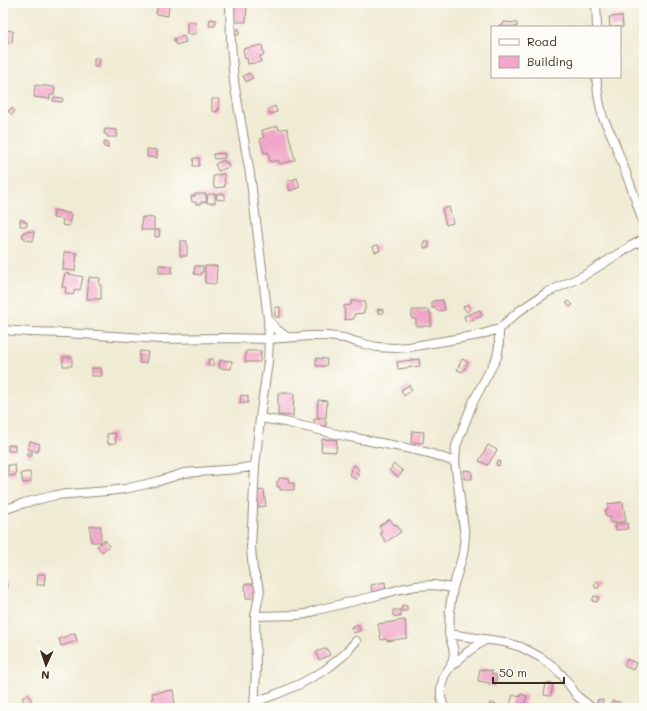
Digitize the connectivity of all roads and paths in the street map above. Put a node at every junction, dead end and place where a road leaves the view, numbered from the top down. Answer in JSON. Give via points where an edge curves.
{"nodes":[{"id":1,"x":230,"y":3,"type":"edge"},
{"id":2,"x":596,"y":3,"type":"edge"},
{"id":3,"x":597,"y":26,"type":"edge"},
{"id":4,"x":596,"y":78,"type":"edge"},
{"id":5,"x":644,"y":225,"type":"edge"},
{"id":6,"x":644,"y":239,"type":"edge"},
{"id":7,"x":268,"y":320,"type":"junction"},
{"id":8,"x":499,"y":329,"type":"junction"},
{"id":9,"x":3,"y":330,"type":"edge"},
{"id":10,"x":287,"y":336,"type":"junction"},
{"id":11,"x":269,"y":339,"type":"junction"},
{"id":12,"x":260,"y":418,"type":"junction"},
{"id":13,"x":455,"y":462,"type":"junction"},
{"id":14,"x":255,"y":466,"type":"junction"},
{"id":15,"x":3,"y":510,"type":"edge"},
{"id":16,"x":453,"y":588,"type":"junction"},
{"id":17,"x":255,"y":616,"type":"junction"},
{"id":18,"x":449,"y":634,"type":"junction"},
{"id":19,"x":356,"y":640,"type":"dead end"},
{"id":20,"x":485,"y":640,"type":"junction"},
{"id":21,"x":450,"y":667,"type":"junction"},
{"id":22,"x":255,"y":705,"type":"edge"},
{"id":23,"x":444,"y":708,"type":"edge"},
{"id":24,"x":592,"y":708,"type":"edge"}],
"edges":[{"from":1,"to":7,"type":"street","via":[[234,82],[250,174]]},
{"from":2,"to":3,"type":"street"},
{"from":4,"to":5,"type":"street","via":[[603,118]]},
{"from":6,"to":8,"type":"street","via":[[583,276],[548,292],[518,311]]},
{"from":7,"to":10,"type":"street"},
{"from":7,"to":11,"type":"street"},
{"from":8,"to":10,"type":"street","via":[[478,335],[395,348],[377,347],[344,338]]},
{"from":8,"to":13,"type":"street","via":[[497,357],[472,402],[456,446]]},
{"from":9,"to":11,"type":"street","via":[[160,339]]},
{"from":10,"to":11,"type":"street"},
{"from":11,"to":12,"type":"street"},
{"from":12,"to":13,"type":"street","via":[[429,453]]},
{"from":12,"to":14,"type":"street"},
{"from":13,"to":16,"type":"street","via":[[465,536],[463,554]]},
{"from":14,"to":15,"type":"street","via":[[184,473],[125,489],[56,495]]},
{"from":14,"to":17,"type":"street","via":[[251,548],[253,570],[260,590]]},
{"from":16,"to":17,"type":"street","via":[[416,586],[306,614]]},
{"from":16,"to":18,"type":"street"},
{"from":17,"to":22,"type":"street"},
{"from":18,"to":20,"type":"street"},
{"from":18,"to":21,"type":"street","via":[[454,651]]},
{"from":19,"to":22,"type":"street","via":[[344,655],[325,670]]},
{"from":20,"to":21,"type":"street"},
{"from":20,"to":24,"type":"street","via":[[521,646],[540,657],[553,666],[577,696]]},
{"from":21,"to":23,"type":"street","via":[[441,687]]}]}
